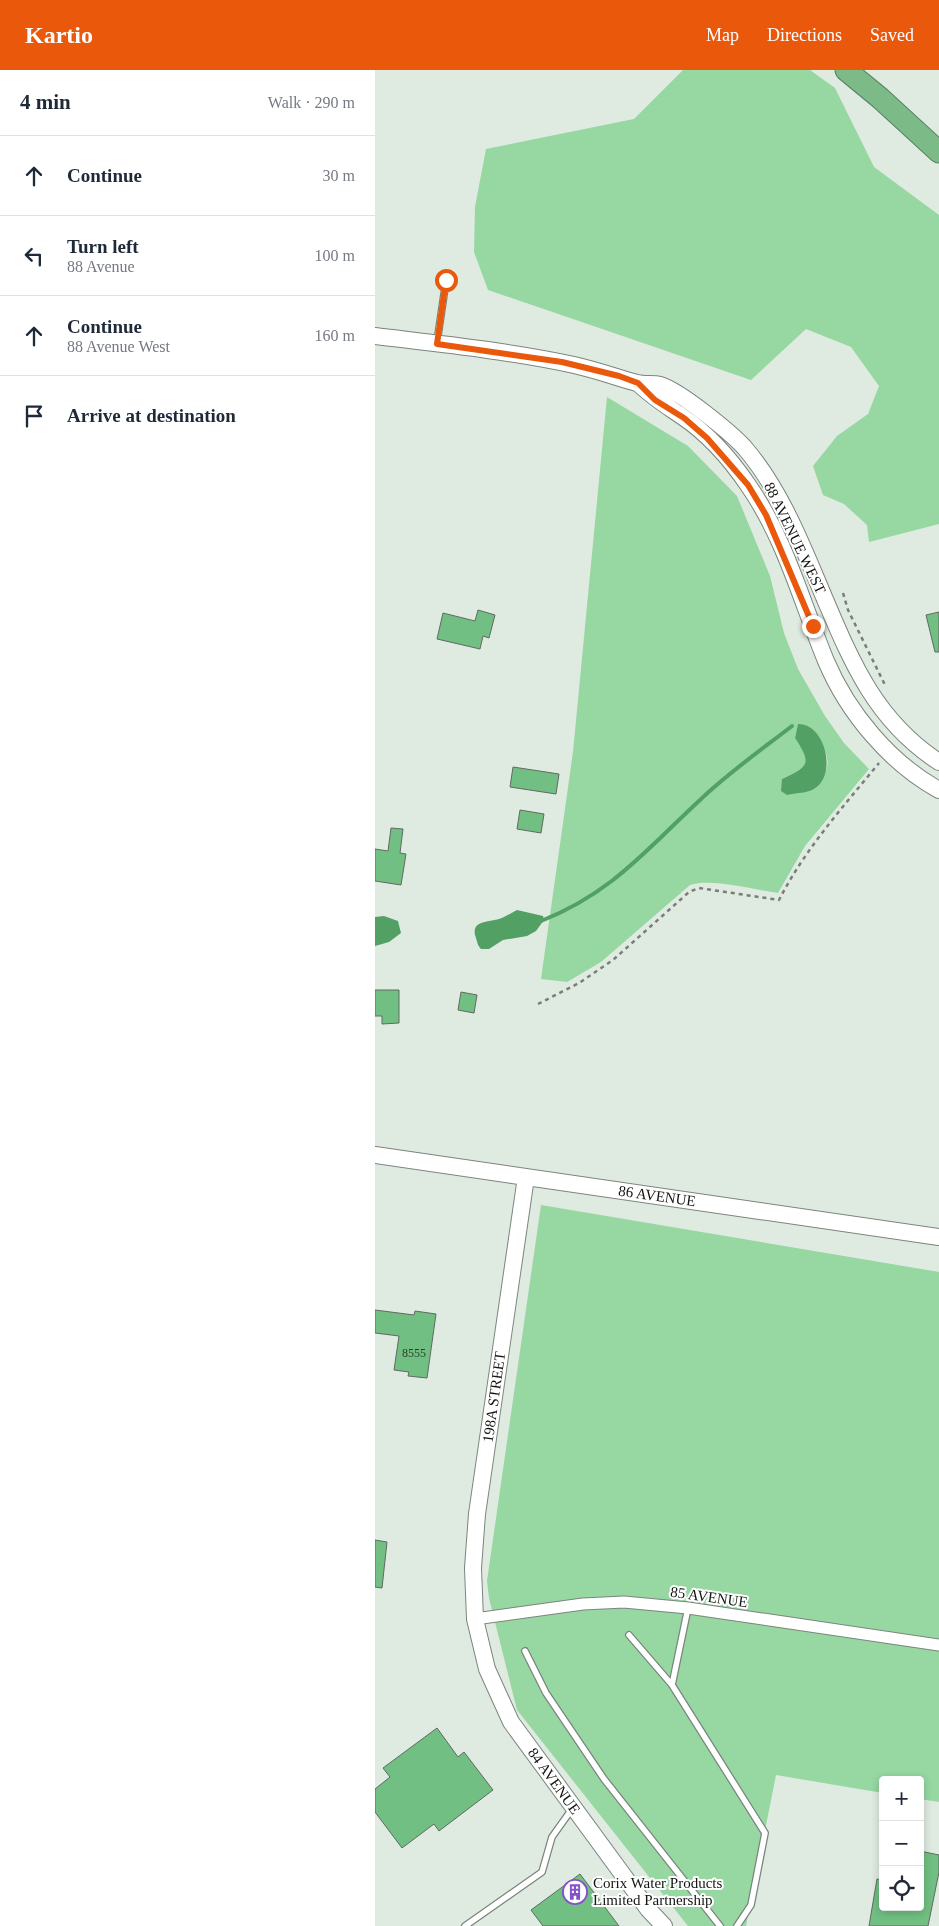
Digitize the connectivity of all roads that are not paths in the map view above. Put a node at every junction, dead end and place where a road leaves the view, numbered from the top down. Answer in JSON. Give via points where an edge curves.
{"nodes":[{"id":1,"x":846,"y":70,"type":"edge"},
{"id":2,"x":939,"y":152,"type":"edge"},
{"id":3,"x":446,"y":280,"type":"dead end"},
{"id":4,"x":375,"y":336,"type":"edge"},
{"id":5,"x":437,"y":344,"type":"junction"},
{"id":6,"x":638,"y":383,"type":"junction"},
{"id":7,"x":939,"y":762,"type":"edge"},
{"id":8,"x":939,"y":790,"type":"edge"},
{"id":9,"x":375,"y":1155,"type":"edge"},
{"id":10,"x":526,"y":1177,"type":"junction"},
{"id":11,"x":939,"y":1237,"type":"edge"},
{"id":12,"x":688,"y":1608,"type":"junction"},
{"id":13,"x":475,"y":1619,"type":"junction"},
{"id":14,"x":629,"y":1635,"type":"dead end"},
{"id":15,"x":939,"y":1645,"type":"edge"},
{"id":16,"x":525,"y":1651,"type":"dead end"},
{"id":17,"x":672,"y":1685,"type":"junction"},
{"id":18,"x":573,"y":1808,"type":"junction"},
{"id":19,"x":465,"y":1926,"type":"edge"},
{"id":20,"x":664,"y":1926,"type":"edge"},
{"id":21,"x":721,"y":1926,"type":"edge"},
{"id":22,"x":737,"y":1926,"type":"edge"}],
"edges":[{"from":1,"to":2,"type":"highway"},
{"from":3,"to":5,"type":"lane"},
{"from":4,"to":5,"type":"street"},
{"from":5,"to":6,"type":"street","via":[[562,362]]},
{"from":6,"to":7,"type":"street","name":"88 AVENUE WEST","via":[[661,385],[686,400],[743,446],[787,513],[855,668],[873,698],[907,737]]},
{"from":6,"to":8,"type":"street","name":"88 AVENUE WEST","via":[[655,400],[684,418],[707,438],[748,485],[766,515],[793,574],[826,662],[843,696],[889,752],[923,781]]},
{"from":9,"to":10,"type":"street","name":"86 AVENUE"},
{"from":10,"to":11,"type":"street","name":"86 AVENUE"},
{"from":10,"to":13,"type":"street","name":"198A STREET","via":[[477,1514],[473,1568]]},
{"from":12,"to":13,"type":"street","name":"85 AVENUE","via":[[624,1602],[583,1604]]},
{"from":12,"to":15,"type":"street","name":"85 AVENUE"},
{"from":12,"to":17,"type":"lane"},
{"from":13,"to":18,"type":"street","name":"84 AVENUE","via":[[487,1668],[511,1722]]},
{"from":14,"to":17,"type":"lane"},
{"from":16,"to":21,"type":"lane","via":[[546,1693],[604,1778]]},
{"from":17,"to":22,"type":"lane","via":[[765,1834],[751,1905]]},
{"from":18,"to":19,"type":"lane","via":[[552,1837],[542,1872]]},
{"from":18,"to":20,"type":"street","name":"84 AVENUE"}]}
